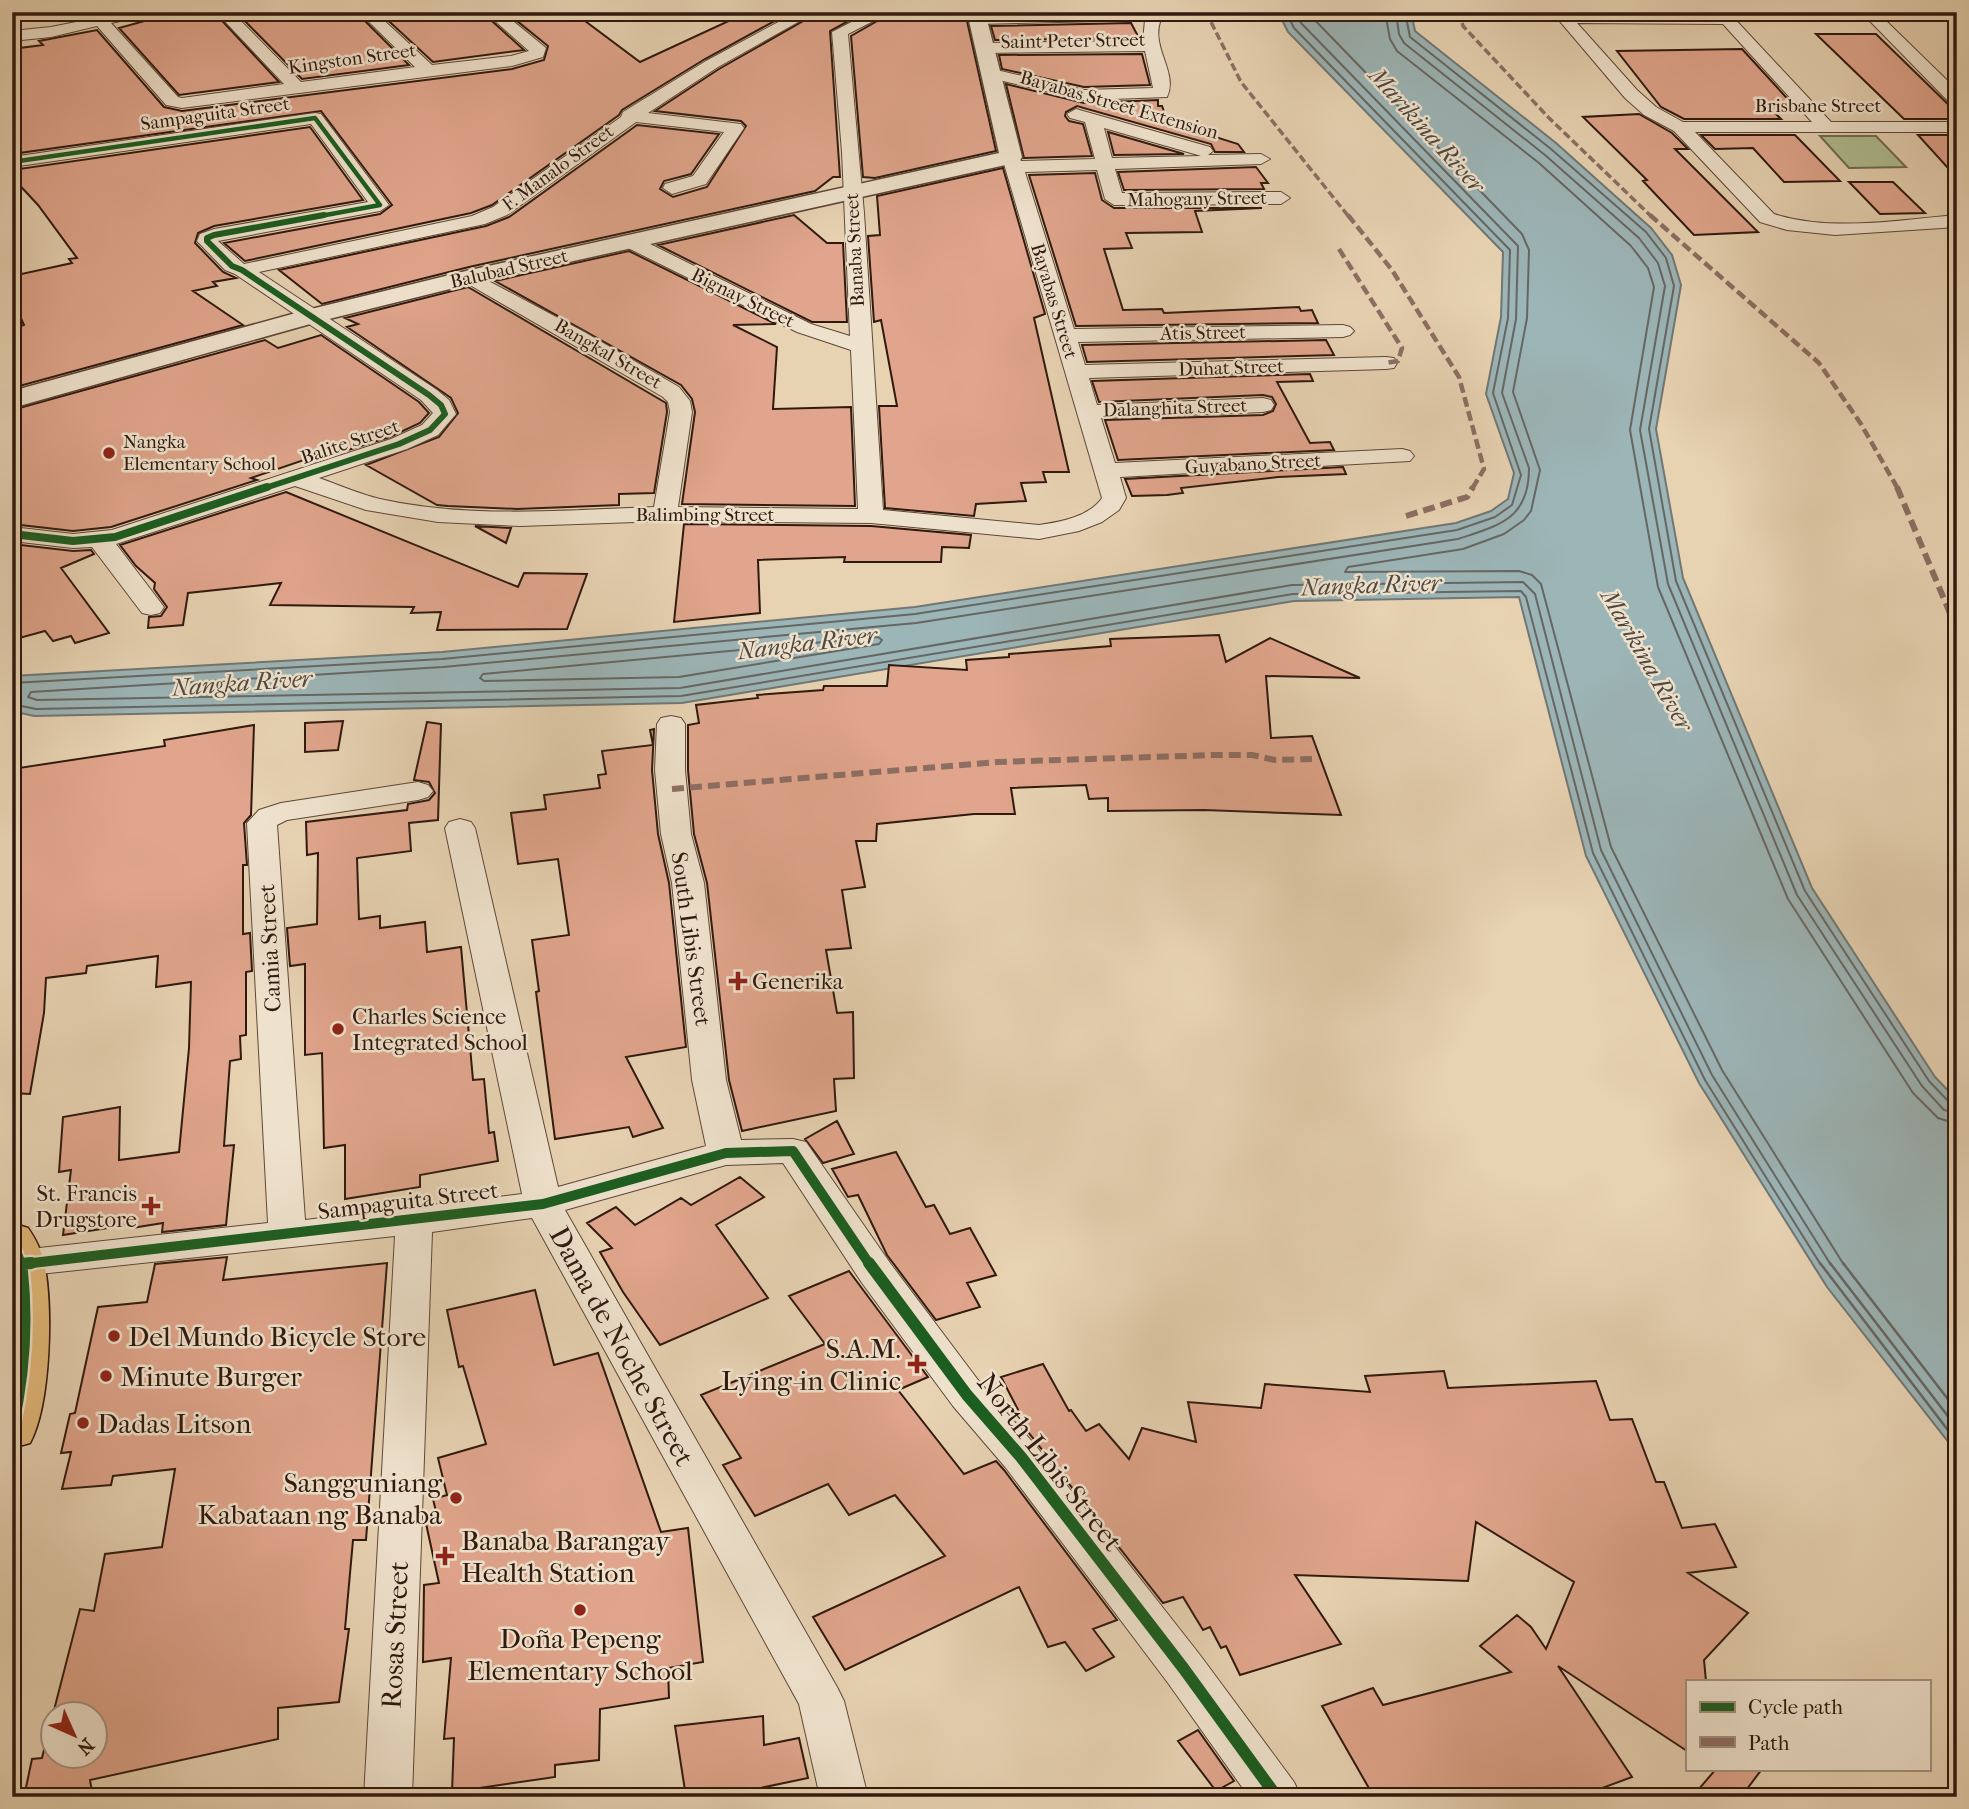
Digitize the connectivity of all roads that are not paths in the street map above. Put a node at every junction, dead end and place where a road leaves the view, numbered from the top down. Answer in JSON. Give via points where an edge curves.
{"nodes":[{"id":1,"x":142,"y":12,"type":"edge"},
{"id":2,"x":223,"y":12,"type":"edge"},
{"id":3,"x":366,"y":12,"type":"edge"},
{"id":4,"x":492,"y":12,"type":"edge"},
{"id":5,"x":727,"y":12,"type":"edge"},
{"id":6,"x":809,"y":12,"type":"edge"},
{"id":7,"x":884,"y":12,"type":"edge"},
{"id":8,"x":1868,"y":12,"type":"edge"},
{"id":9,"x":703,"y":13,"type":"edge"},
{"id":10,"x":1562,"y":15,"type":"edge"},
{"id":11,"x":96,"y":17,"type":"edge"},
{"id":12,"x":1153,"y":19,"type":"edge"},
{"id":13,"x":12,"y":36,"type":"edge"},
{"id":14,"x":986,"y":49,"type":"edge"},
{"id":15,"x":428,"y":69,"type":"junction"},
{"id":16,"x":1158,"y":69,"type":"junction"},
{"id":17,"x":296,"y":87,"type":"junction"},
{"id":18,"x":1957,"y":100,"type":"edge"},
{"id":19,"x":1033,"y":102,"type":"dead end"},
{"id":20,"x":1057,"y":109,"type":"dead end"},
{"id":21,"x":629,"y":116,"type":"junction"},
{"id":22,"x":1093,"y":119,"type":"junction"},
{"id":23,"x":1680,"y":127,"type":"junction"},
{"id":24,"x":1957,"y":127,"type":"edge"},
{"id":25,"x":1827,"y":128,"type":"junction"},
{"id":26,"x":1229,"y":158,"type":"junction"},
{"id":27,"x":1261,"y":159,"type":"dead end"},
{"id":28,"x":1184,"y":161,"type":"junction"},
{"id":29,"x":12,"y":162,"type":"edge"},
{"id":30,"x":1012,"y":162,"type":"junction"},
{"id":31,"x":1105,"y":163,"type":"junction"},
{"id":32,"x":672,"y":188,"type":"dead end"},
{"id":33,"x":851,"y":192,"type":"junction"},
{"id":34,"x":1204,"y":198,"type":"junction"},
{"id":35,"x":1282,"y":198,"type":"dead end"},
{"id":36,"x":1957,"y":221,"type":"edge"},
{"id":37,"x":629,"y":241,"type":"junction"},
{"id":38,"x":242,"y":270,"type":"junction"},
{"id":39,"x":470,"y":277,"type":"junction"},
{"id":40,"x":312,"y":316,"type":"junction"},
{"id":41,"x":1343,"y":331,"type":"dead end"},
{"id":42,"x":1064,"y":336,"type":"junction"},
{"id":43,"x":860,"y":346,"type":"junction"},
{"id":44,"x":1386,"y":363,"type":"dead end"},
{"id":45,"x":1075,"y":372,"type":"junction"},
{"id":46,"x":12,"y":400,"type":"edge"},
{"id":47,"x":1262,"y":405,"type":"dead end"},
{"id":48,"x":1087,"y":412,"type":"junction"},
{"id":49,"x":1402,"y":456,"type":"dead end"},
{"id":50,"x":1105,"y":471,"type":"junction"},
{"id":51,"x":298,"y":479,"type":"junction"},
{"id":52,"x":1111,"y":507,"type":"joint"},
{"id":53,"x":665,"y":514,"type":"junction"},
{"id":54,"x":871,"y":516,"type":"junction"},
{"id":55,"x":12,"y":534,"type":"edge"},
{"id":56,"x":100,"y":541,"type":"junction"},
{"id":57,"x":151,"y":607,"type":"dead end"},
{"id":58,"x":671,"y":724,"type":"dead end"},
{"id":59,"x":418,"y":792,"type":"dead end"},
{"id":60,"x":460,"y":828,"type":"dead end"},
{"id":61,"x":793,"y":1151,"type":"joint"},
{"id":62,"x":726,"y":1153,"type":"junction"},
{"id":63,"x":543,"y":1204,"type":"junction"},
{"id":64,"x":414,"y":1221,"type":"junction"},
{"id":65,"x":287,"y":1234,"type":"junction"},
{"id":66,"x":15,"y":1256,"type":"edge"},
{"id":67,"x":12,"y":1429,"type":"edge"},
{"id":68,"x":388,"y":1797,"type":"edge"},
{"id":69,"x":844,"y":1797,"type":"edge"},
{"id":70,"x":1277,"y":1797,"type":"edge"}],
"edges":[{"from":1,"to":11,"type":"street"},
{"from":2,"to":17,"type":"street"},
{"from":3,"to":15,"type":"street"},
{"from":4,"to":15,"type":"street","name":"Kingston Street","via":[[538,48],[537,54],[512,61]]},
{"from":5,"to":9,"type":"street"},
{"from":6,"to":21,"type":"street","name":"F. Manalo Street","via":[[712,64]]},
{"from":7,"to":33,"type":"street","name":"Banaba Street","via":[[840,32],[851,135]]},
{"from":8,"to":18,"type":"street"},
{"from":10,"to":23,"type":"street","via":[[1631,94]]},
{"from":10,"to":25,"type":"street","via":[[1727,19]]},
{"from":11,"to":13,"type":"street","via":[[73,27]]},
{"from":11,"to":17,"type":"street","name":"Kingston Street","via":[[172,102]]},
{"from":12,"to":14,"type":"street"},
{"from":12,"to":16,"type":"street"},
{"from":14,"to":16,"type":"street","name":"Saint Peter Street"},
{"from":14,"to":16,"type":"street","via":[[1025,81],[1084,95],[1155,94]]},
{"from":14,"to":19,"type":"street","name":"Bayabas Street Extension"},
{"from":14,"to":30,"type":"street","name":"Bayabas Street"},
{"from":15,"to":17,"type":"street","name":"Kingston Street"},
{"from":20,"to":22,"type":"street","name":"Bayabas Street Extension"},
{"from":21,"to":32,"type":"street","via":[[735,128],[700,180]]},
{"from":21,"to":38,"type":"street","name":"F. Manalo Street","via":[[500,211],[478,220]]},
{"from":22,"to":26,"type":"street","name":"Bayabas Street Extension"},
{"from":22,"to":31,"type":"street"},
{"from":23,"to":25,"type":"street","name":"Brisbane Street"},
{"from":23,"to":36,"type":"street","via":[[1768,218],[1786,226],[1813,230]]},
{"from":24,"to":25,"type":"street","name":"Brisbane Street"},
{"from":26,"to":27,"type":"street"},
{"from":26,"to":28,"type":"street"},
{"from":28,"to":31,"type":"street"},
{"from":28,"to":34,"type":"street"},
{"from":29,"to":38,"type":"street","name":"Sampaguita Street","via":[[315,118],[380,205],[207,238]]},
{"from":30,"to":31,"type":"street"},
{"from":30,"to":33,"type":"street","name":"Balubad Street"},
{"from":30,"to":42,"type":"street","name":"Bayabas Street"},
{"from":31,"to":34,"type":"street","name":"Mahogany Street","via":[[1113,198]]},
{"from":33,"to":37,"type":"street","name":"Balubad Street"},
{"from":33,"to":43,"type":"street","name":"Banaba Street"},
{"from":34,"to":35,"type":"street","name":"Mahogany Street"},
{"from":37,"to":39,"type":"street","name":"Balubad Street"},
{"from":37,"to":43,"type":"street","name":"Bignay Street","via":[[804,328]]},
{"from":38,"to":40,"type":"street"},
{"from":39,"to":40,"type":"street","name":"Balubad Street"},
{"from":39,"to":53,"type":"street","name":"Bangkal Street","via":[[590,343],[679,401]]},
{"from":40,"to":46,"type":"street","name":"Balubad Street"},
{"from":40,"to":51,"type":"street","name":"Balite Street","via":[[429,395],[445,414],[418,436]]},
{"from":41,"to":42,"type":"street","name":"Atis Street"},
{"from":42,"to":45,"type":"street","name":"Bayabas Street"},
{"from":43,"to":54,"type":"street","name":"Banaba Street"},
{"from":44,"to":45,"type":"street","name":"Duhat Street"},
{"from":45,"to":48,"type":"street","name":"Bayabas Street"},
{"from":47,"to":48,"type":"street","name":"Dalanghita Street"},
{"from":48,"to":50,"type":"street","name":"Bayabas Street"},
{"from":49,"to":50,"type":"street","name":"Guyabano Street"},
{"from":50,"to":52,"type":"street","name":"Bayabas Street","via":[[1114,498]]},
{"from":51,"to":53,"type":"street","name":"Balimbing Street","via":[[374,505],[438,516],[559,519]]},
{"from":51,"to":56,"type":"street","name":"Balite Street"},
{"from":52,"to":54,"type":"street","name":"Balimbing Street","via":[[1039,532]]},
{"from":53,"to":54,"type":"street","name":"Balimbing Street"},
{"from":55,"to":56,"type":"street","name":"Balite Street"},
{"from":56,"to":57,"type":"street"},
{"from":58,"to":62,"type":"street","name":"South Libis Street","via":[[676,834],[688,883],[709,1080]]},
{"from":59,"to":65,"type":"street","name":"Camia Street","via":[[281,812],[262,823]]},
{"from":60,"to":63,"type":"street","name":"Dama de Noche Street"},
{"from":61,"to":62,"type":"street","name":"Sampaguita Street"},
{"from":61,"to":70,"type":"street","name":"North Libis Street","via":[[967,1395],[1021,1457]]},
{"from":62,"to":63,"type":"street","name":"Sampaguita Street"},
{"from":63,"to":64,"type":"street","name":"Sampaguita Street"},
{"from":63,"to":69,"type":"street","name":"Dama de Noche Street","via":[[821,1701]]},
{"from":64,"to":65,"type":"street","name":"Sampaguita Street"},
{"from":64,"to":68,"type":"street","name":"Rosas Street"},
{"from":65,"to":66,"type":"street","name":"Sampaguita Street"},
{"from":66,"to":67,"type":"main road","via":[[23,1321],[19,1400]]}]}
